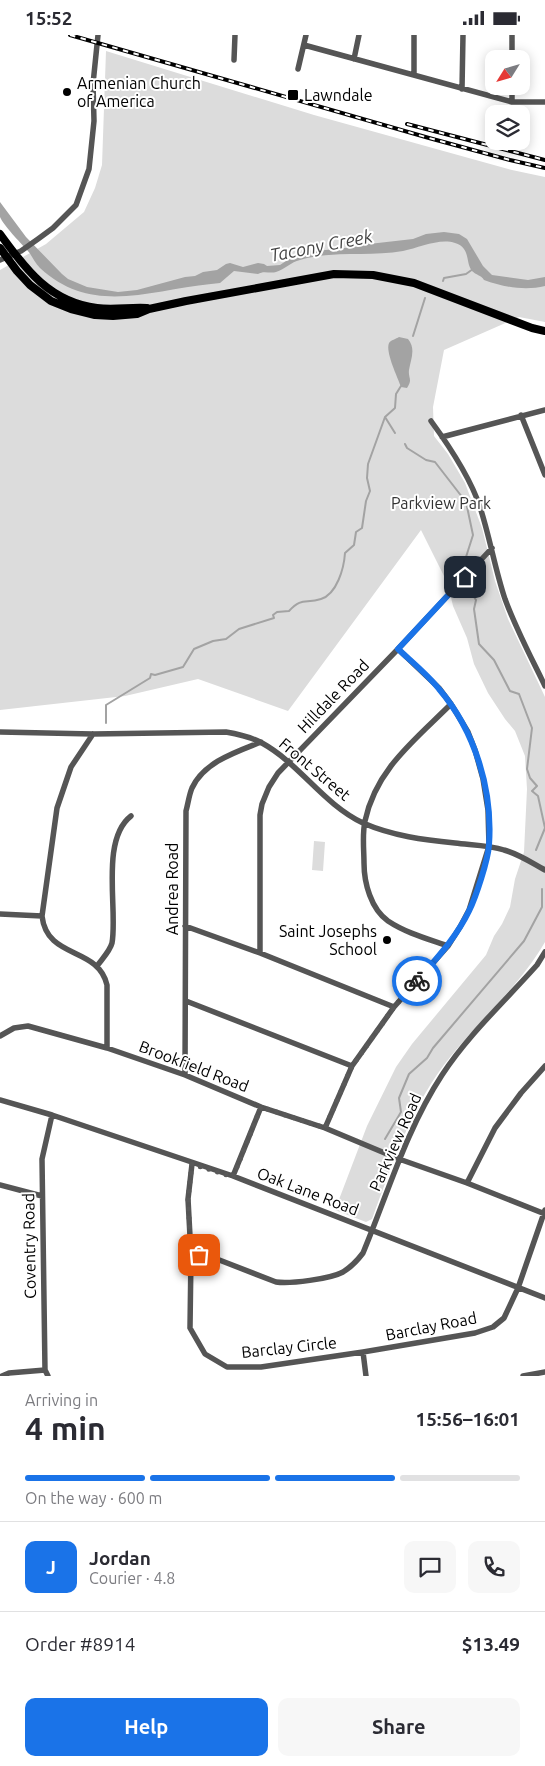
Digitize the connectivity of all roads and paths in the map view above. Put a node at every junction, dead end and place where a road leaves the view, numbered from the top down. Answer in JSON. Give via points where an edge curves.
{"nodes":[{"id":1,"x":235,"y":35,"type":"edge"},
{"id":2,"x":306,"y":35,"type":"edge"},
{"id":3,"x":359,"y":35,"type":"edge"},
{"id":4,"x":414,"y":35,"type":"edge"},
{"id":5,"x":463,"y":35,"type":"edge"},
{"id":6,"x":512,"y":35,"type":"edge"},
{"id":7,"x":98,"y":38,"type":"edge"},
{"id":8,"x":304,"y":45,"type":"junction"},
{"id":9,"x":512,"y":50,"type":"edge"},
{"id":10,"x":354,"y":59,"type":"junction"},
{"id":11,"x":234,"y":60,"type":"dead end"},
{"id":12,"x":298,"y":69,"type":"dead end"},
{"id":13,"x":414,"y":75,"type":"junction"},
{"id":14,"x":462,"y":89,"type":"junction"},
{"id":15,"x":512,"y":95,"type":"edge"},
{"id":16,"x":512,"y":102,"type":"junction"},
{"id":17,"x":545,"y":102,"type":"edge"},
{"id":18,"x":0,"y":234,"type":"edge"},
{"id":19,"x":0,"y":247,"type":"edge"},
{"id":20,"x":11,"y":255,"type":"edge"},
{"id":21,"x":149,"y":309,"type":"junction"},
{"id":22,"x":545,"y":331,"type":"edge"},
{"id":23,"x":545,"y":410,"type":"edge"},
{"id":24,"x":521,"y":415,"type":"junction"},
{"id":25,"x":431,"y":421,"type":"dead end"},
{"id":26,"x":442,"y":437,"type":"junction"},
{"id":27,"x":545,"y":475,"type":"edge"},
{"id":28,"x":492,"y":548,"type":"junction"},
{"id":29,"x":398,"y":649,"type":"junction"},
{"id":30,"x":544,"y":684,"type":"edge"},
{"id":31,"x":451,"y":704,"type":"junction"},
{"id":32,"x":0,"y":732,"type":"edge"},
{"id":33,"x":93,"y":734,"type":"junction"},
{"id":34,"x":261,"y":742,"type":"junction"},
{"id":35,"x":288,"y":762,"type":"junction"},
{"id":36,"x":131,"y":816,"type":"dead end"},
{"id":37,"x":364,"y":823,"type":"junction"},
{"id":38,"x":489,"y":846,"type":"junction"},
{"id":39,"x":545,"y":870,"type":"edge"},
{"id":40,"x":0,"y":914,"type":"edge"},
{"id":41,"x":42,"y":917,"type":"junction"},
{"id":42,"x":185,"y":926,"type":"junction"},
{"id":43,"x":448,"y":946,"type":"junction"},
{"id":44,"x":545,"y":952,"type":"edge"},
{"id":45,"x":260,"y":953,"type":"junction"},
{"id":46,"x":97,"y":966,"type":"junction"},
{"id":47,"x":186,"y":1001,"type":"junction"},
{"id":48,"x":394,"y":1007,"type":"junction"},
{"id":49,"x":0,"y":1036,"type":"edge"},
{"id":50,"x":107,"y":1048,"type":"junction"},
{"id":51,"x":352,"y":1066,"type":"junction"},
{"id":52,"x":545,"y":1066,"type":"edge"},
{"id":53,"x":185,"y":1075,"type":"junction"},
{"id":54,"x":0,"y":1100,"type":"edge"},
{"id":55,"x":261,"y":1107,"type":"junction"},
{"id":56,"x":52,"y":1115,"type":"junction"},
{"id":57,"x":325,"y":1128,"type":"junction"},
{"id":58,"x":399,"y":1159,"type":"junction"},
{"id":59,"x":192,"y":1164,"type":"junction"},
{"id":60,"x":233,"y":1177,"type":"junction"},
{"id":61,"x":467,"y":1183,"type":"junction"},
{"id":62,"x":0,"y":1185,"type":"edge"},
{"id":63,"x":42,"y":1197,"type":"junction"},
{"id":64,"x":544,"y":1213,"type":"edge"},
{"id":65,"x":372,"y":1231,"type":"junction"},
{"id":66,"x":191,"y":1255,"type":"junction"},
{"id":67,"x":518,"y":1288,"type":"junction"},
{"id":68,"x":545,"y":1298,"type":"edge"},
{"id":69,"x":363,"y":1352,"type":"junction"},
{"id":70,"x":45,"y":1369,"type":"junction"},
{"id":71,"x":545,"y":1372,"type":"edge"},
{"id":72,"x":2,"y":1376,"type":"edge"},
{"id":73,"x":48,"y":1376,"type":"edge"},
{"id":74,"x":366,"y":1376,"type":"edge"},
{"id":75,"x":523,"y":1376,"type":"edge"}],
"edges":[{"from":1,"to":11,"type":"street"},
{"from":2,"to":8,"type":"street"},
{"from":3,"to":10,"type":"street"},
{"from":4,"to":13,"type":"street"},
{"from":5,"to":14,"type":"street"},
{"from":6,"to":9,"type":"street"},
{"from":7,"to":20,"type":"street","via":[[88,174],[76,205],[53,228]]},
{"from":8,"to":10,"type":"street"},
{"from":8,"to":12,"type":"street"},
{"from":10,"to":13,"type":"street"},
{"from":13,"to":14,"type":"street"},
{"from":14,"to":16,"type":"street"},
{"from":15,"to":16,"type":"street"},
{"from":16,"to":17,"type":"street"},
{"from":18,"to":20,"type":"main road"},
{"from":19,"to":20,"type":"main road"},
{"from":20,"to":21,"type":"main road","via":[[41,284],[73,302],[96,308]]},
{"from":20,"to":21,"type":"main road","via":[[30,285],[51,301],[71,309],[113,316],[137,314]]},
{"from":21,"to":22,"type":"main road","via":[[334,274],[373,275],[414,283]]},
{"from":23,"to":24,"type":"street"},
{"from":24,"to":26,"type":"street"},
{"from":24,"to":27,"type":"street"},
{"from":25,"to":26,"type":"street"},
{"from":26,"to":28,"type":"street","via":[[473,490]]},
{"from":28,"to":29,"type":"street","name":"Hilldale Road"},
{"from":28,"to":30,"type":"street","via":[[498,577],[516,628]]},
{"from":29,"to":31,"type":"street"},
{"from":29,"to":35,"type":"street","name":"Hilldale Road"},
{"from":31,"to":37,"type":"street","via":[[385,773],[372,796]]},
{"from":31,"to":38,"type":"street","via":[[468,733],[480,766],[488,809]]},
{"from":32,"to":33,"type":"street","name":"Front Street"},
{"from":33,"to":34,"type":"street","name":"Front Street","via":[[226,732]]},
{"from":33,"to":41,"type":"street","via":[[71,767],[57,808]]},
{"from":34,"to":35,"type":"street","name":"Front Street"},
{"from":34,"to":42,"type":"street","name":"Andrea Road","via":[[214,763],[192,788],[186,811]]},
{"from":35,"to":37,"type":"street","name":"Front Street","via":[[322,795]]},
{"from":35,"to":45,"type":"street","name":"Hilldale Road","via":[[269,787],[260,815]]},
{"from":36,"to":46,"type":"street","via":[[123,823],[114,857],[112,941]]},
{"from":37,"to":38,"type":"street","name":"Front Street","via":[[406,837]]},
{"from":37,"to":43,"type":"street","via":[[364,871],[375,904],[387,920]]},
{"from":38,"to":39,"type":"street","name":"Front Street","via":[[504,849]]},
{"from":38,"to":43,"type":"street","via":[[470,910]]},
{"from":40,"to":41,"type":"street"},
{"from":41,"to":46,"type":"street","via":[[46,930],[57,944]]},
{"from":42,"to":45,"type":"street"},
{"from":42,"to":47,"type":"street","name":"Andrea Road"},
{"from":43,"to":48,"type":"street"},
{"from":44,"to":58,"type":"street","name":"Parkview Road","via":[[455,1057],[422,1109]]},
{"from":45,"to":48,"type":"street"},
{"from":46,"to":50,"type":"street","via":[[107,985]]},
{"from":47,"to":51,"type":"street"},
{"from":47,"to":53,"type":"street","name":"Andrea Road"},
{"from":48,"to":51,"type":"street"},
{"from":49,"to":50,"type":"street","name":"Brookfield Road","via":[[14,1028],[28,1026]]},
{"from":50,"to":53,"type":"street","name":"Brookfield Road"},
{"from":51,"to":57,"type":"street"},
{"from":52,"to":61,"type":"street","via":[[495,1128]]},
{"from":53,"to":55,"type":"street","name":"Brookfield Road"},
{"from":54,"to":56,"type":"street","name":"Oak Lane Road"},
{"from":55,"to":57,"type":"street","name":"Brookfield Road"},
{"from":55,"to":60,"type":"street"},
{"from":56,"to":59,"type":"street","name":"Oak Lane Road"},
{"from":56,"to":63,"type":"street","name":"Coventry Road","via":[[42,1159]]},
{"from":57,"to":58,"type":"street","name":"Brookfield Road"},
{"from":58,"to":61,"type":"street","name":"Brookfield Road"},
{"from":58,"to":65,"type":"street","name":"Parkview Road"},
{"from":59,"to":60,"type":"street","name":"Oak Lane Road"},
{"from":59,"to":66,"type":"street","name":"Barclay Circle","via":[[188,1199]]},
{"from":60,"to":65,"type":"street","name":"Oak Lane Road"},
{"from":61,"to":64,"type":"street","name":"Brookfield Road"},
{"from":62,"to":63,"type":"street"},
{"from":63,"to":70,"type":"street","name":"Coventry Road"},
{"from":64,"to":67,"type":"street","name":"Barclay Road"},
{"from":65,"to":66,"type":"street","name":"Parkview Road","via":[[363,1253],[343,1272],[293,1283],[276,1281],[210,1256]]},
{"from":65,"to":67,"type":"street","name":"Oak Lane Road"},
{"from":66,"to":69,"type":"street","name":"Barclay Circle","via":[[190,1328],[205,1354],[227,1367],[261,1367]]},
{"from":67,"to":68,"type":"street","name":"Oak Lane Road"},
{"from":67,"to":69,"type":"street","name":"Barclay Road","via":[[504,1318],[493,1327]]},
{"from":69,"to":74,"type":"street"},
{"from":70,"to":72,"type":"street"},
{"from":70,"to":73,"type":"street","name":"Coventry Road"},
{"from":71,"to":75,"type":"street"}]}
